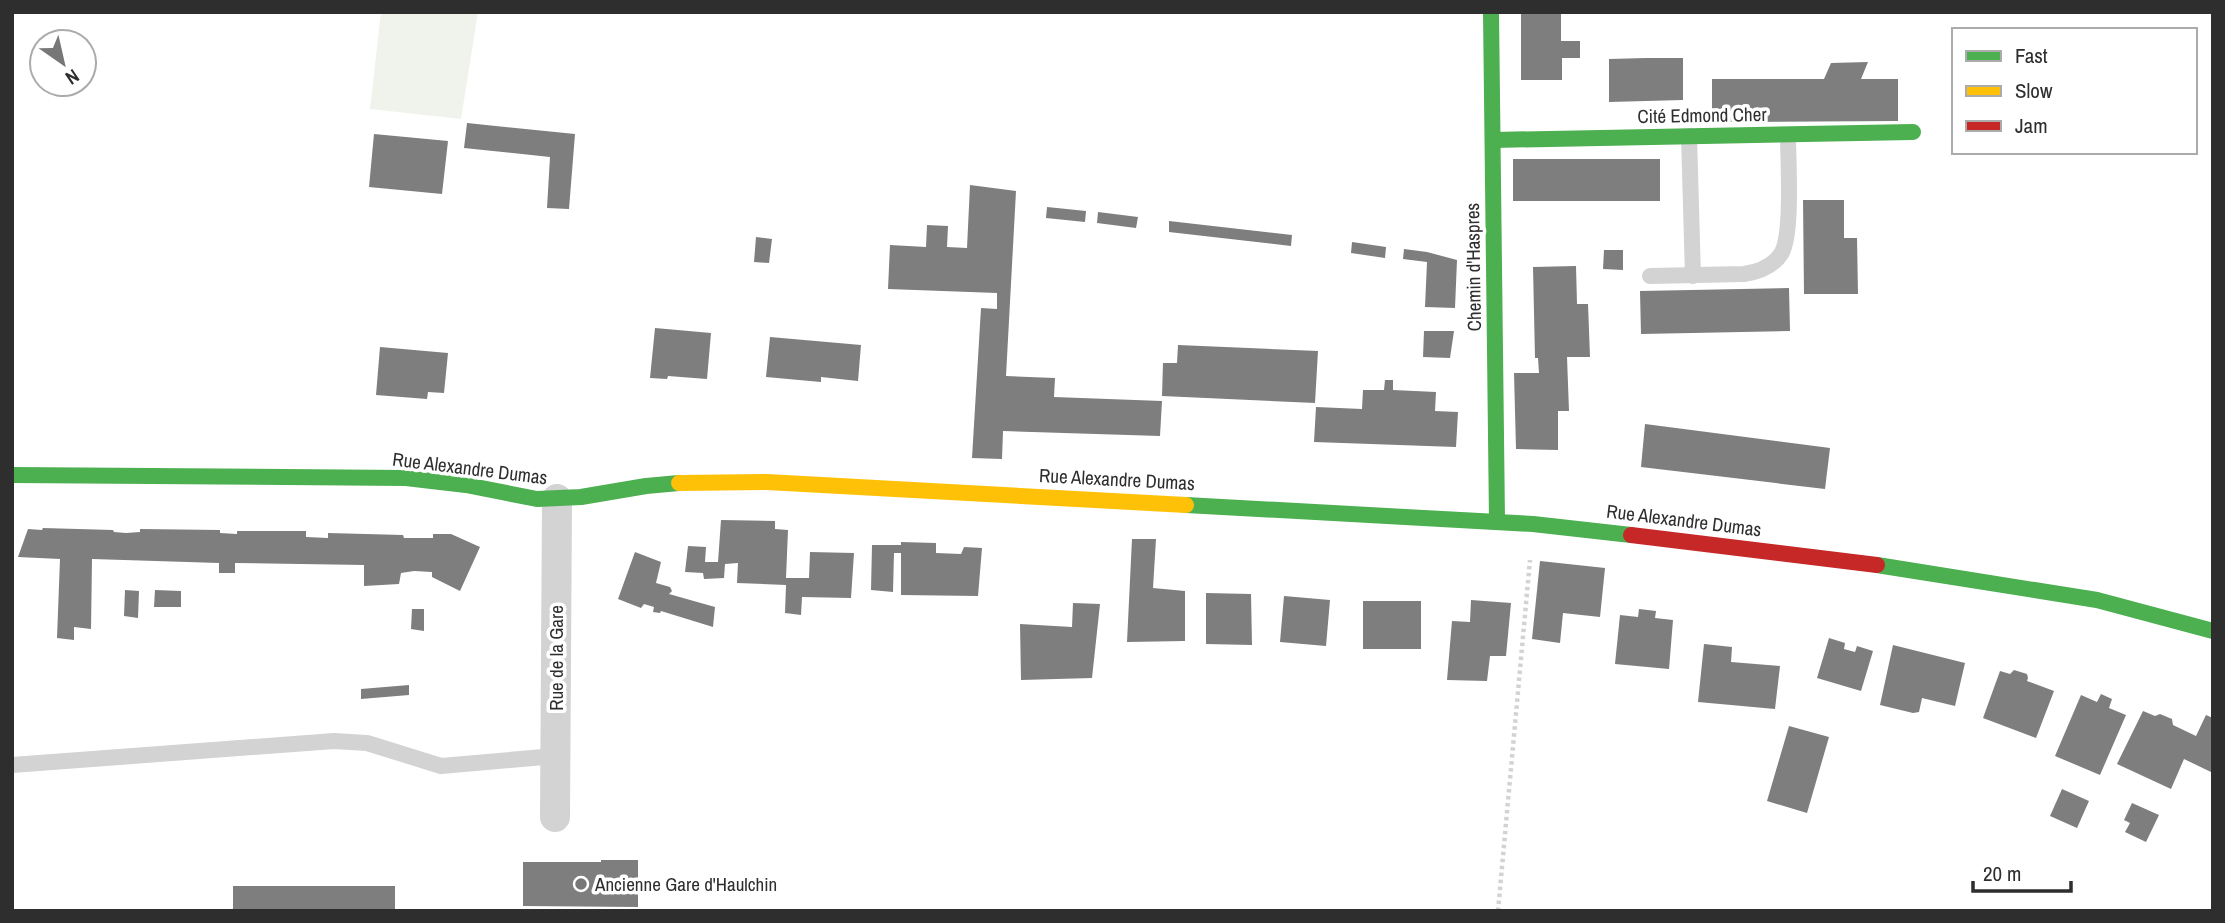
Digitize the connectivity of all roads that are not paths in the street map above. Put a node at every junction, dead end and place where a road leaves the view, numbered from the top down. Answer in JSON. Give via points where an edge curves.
{"nodes":[{"id":1,"x":1491,"y":12,"type":"edge"},
{"id":2,"x":1913,"y":132,"type":"dead end"},
{"id":3,"x":1788,"y":135,"type":"junction"},
{"id":4,"x":1689,"y":136,"type":"junction"},
{"id":5,"x":1493,"y":140,"type":"junction"},
{"id":6,"x":1693,"y":275,"type":"junction"},
{"id":7,"x":1650,"y":276,"type":"dead end"},
{"id":8,"x":12,"y":475,"type":"edge"},
{"id":9,"x":557,"y":499,"type":"junction"},
{"id":10,"x":1497,"y":520,"type":"junction"},
{"id":11,"x":2213,"y":631,"type":"edge"},
{"id":12,"x":555,"y":756,"type":"junction"},
{"id":13,"x":12,"y":765,"type":"edge"},
{"id":14,"x":555,"y":817,"type":"dead end"}],
"edges":[{"from":1,"to":5,"type":"street","name":"Chemin d'Haspres"},
{"from":2,"to":3,"type":"street","name":"Cité Edmond Cher"},
{"from":3,"to":4,"type":"street","name":"Cité Edmond Cher"},
{"from":3,"to":6,"type":"lane","via":[[1787,234],[1781,254],[1755,272]]},
{"from":4,"to":5,"type":"street","name":"Cité Edmond Cher"},
{"from":4,"to":6,"type":"lane"},
{"from":5,"to":10,"type":"street","name":"Chemin d'Haspres"},
{"from":6,"to":7,"type":"lane"},
{"from":8,"to":9,"type":"street","name":"Rue Alexandre Dumas","via":[[406,478],[523,498]]},
{"from":9,"to":10,"type":"street","name":"Rue Alexandre Dumas","via":[[668,484],[767,482]]},
{"from":9,"to":12,"type":"street","name":"Rue de la Gare"},
{"from":10,"to":11,"type":"street","name":"Rue Alexandre Dumas","via":[[1964,577],[2096,600]]},
{"from":12,"to":13,"type":"lane","via":[[441,766],[367,743],[334,741]]},
{"from":12,"to":14,"type":"street","name":"Rue de la Gare"}]}
